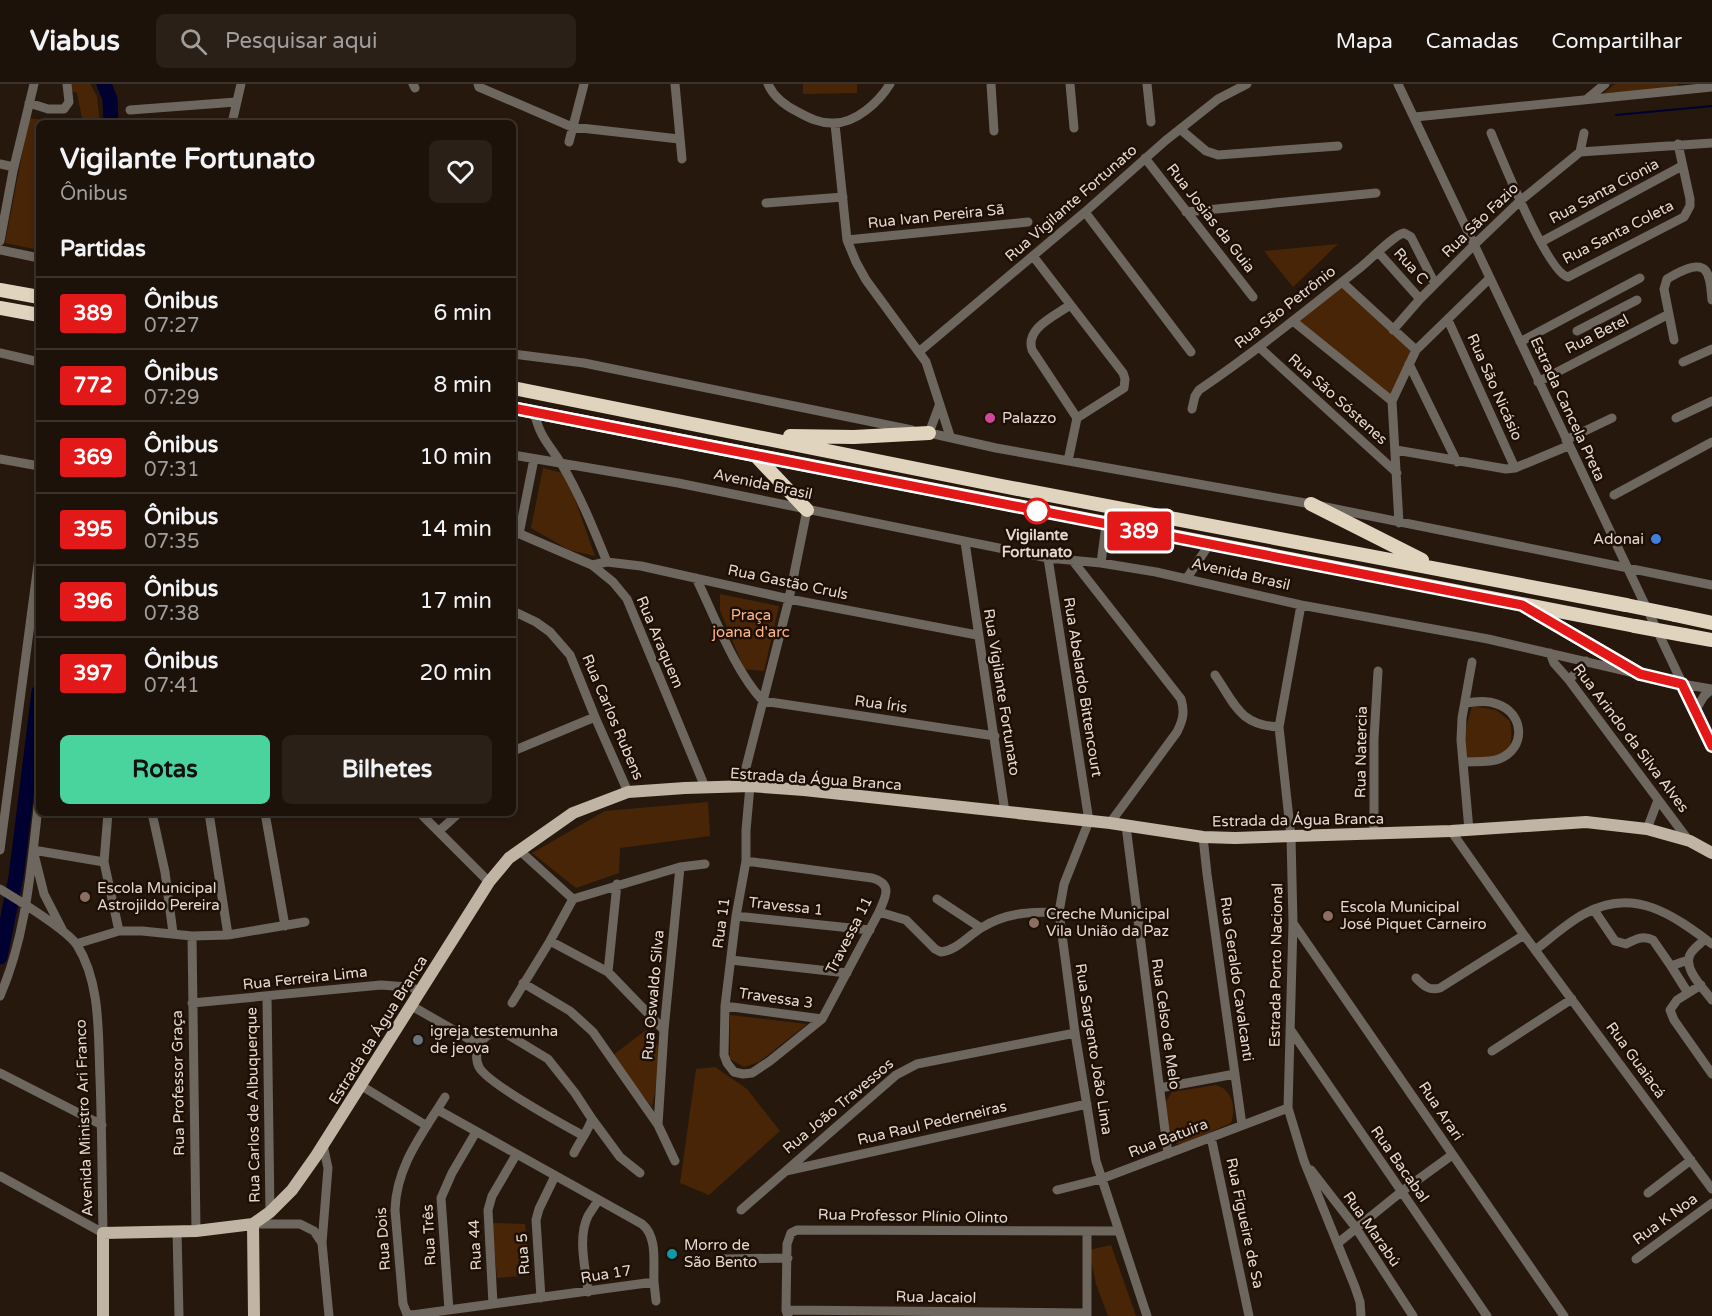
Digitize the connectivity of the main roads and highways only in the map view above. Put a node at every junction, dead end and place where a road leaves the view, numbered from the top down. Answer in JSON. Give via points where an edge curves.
{"nodes":[{"id":1,"x":0,"y":290,"type":"edge"},
{"id":2,"x":36,"y":296,"type":"edge"},
{"id":3,"x":0,"y":308,"type":"edge"},
{"id":4,"x":36,"y":314,"type":"edge"},
{"id":5,"x":516,"y":379,"type":"edge"},
{"id":6,"x":516,"y":389,"type":"edge"},
{"id":7,"x":584,"y":402,"type":"junction"},
{"id":8,"x":516,"y":409,"type":"edge"},
{"id":9,"x":929,"y":433,"type":"road end"},
{"id":10,"x":749,"y":434,"type":"junction"},
{"id":11,"x":756,"y":456,"type":"junction"},
{"id":12,"x":1311,"y":504,"type":"road end"},
{"id":13,"x":807,"y":510,"type":"road end"},
{"id":14,"x":1437,"y":568,"type":"junction"},
{"id":15,"x":1522,"y":605,"type":"junction"},
{"id":16,"x":1712,"y":623,"type":"edge"},
{"id":17,"x":1712,"y":640,"type":"edge"},
{"id":18,"x":1640,"y":674,"type":"road end"},
{"id":19,"x":1710,"y":851,"type":"edge"},
{"id":20,"x":253,"y":1224,"type":"junction"},
{"id":21,"x":103,"y":1233,"type":"joint"},
{"id":22,"x":103,"y":1316,"type":"edge"},
{"id":23,"x":254,"y":1316,"type":"edge"}],
"edges":[{"from":1,"to":2,"type":"highway"},
{"from":3,"to":4,"type":"highway"},
{"from":5,"to":7,"type":"highway"},
{"from":6,"to":7,"type":"highway"},
{"from":7,"to":10,"type":"highway"},
{"from":8,"to":11,"type":"highway","name":"Avenida Brasil"},
{"from":9,"to":10,"type":"highway","via":[[843,437]]},
{"from":10,"to":14,"type":"highway"},
{"from":11,"to":13,"type":"highway"},
{"from":11,"to":15,"type":"highway","name":"Avenida Brasil"},
{"from":12,"to":14,"type":"highway"},
{"from":14,"to":16,"type":"highway","bridge":true},
{"from":15,"to":17,"type":"highway","name":"Avenida Brasil","bridge":true},
{"from":15,"to":18,"type":"highway"},
{"from":19,"to":20,"type":"main road","name":"Estrada da Água Branca","via":[[1647,829],[1586,822],[1450,831],[1203,837],[1110,823],[746,787],[628,792],[573,813],[509,858],[489,882],[292,1190]]},
{"from":20,"to":21,"type":"main road","name":"Estrada da Água Branca","via":[[196,1231]]},
{"from":20,"to":23,"type":"main road"},
{"from":21,"to":22,"type":"main road","name":"Avenida Ministro Ari Franco"}]}
